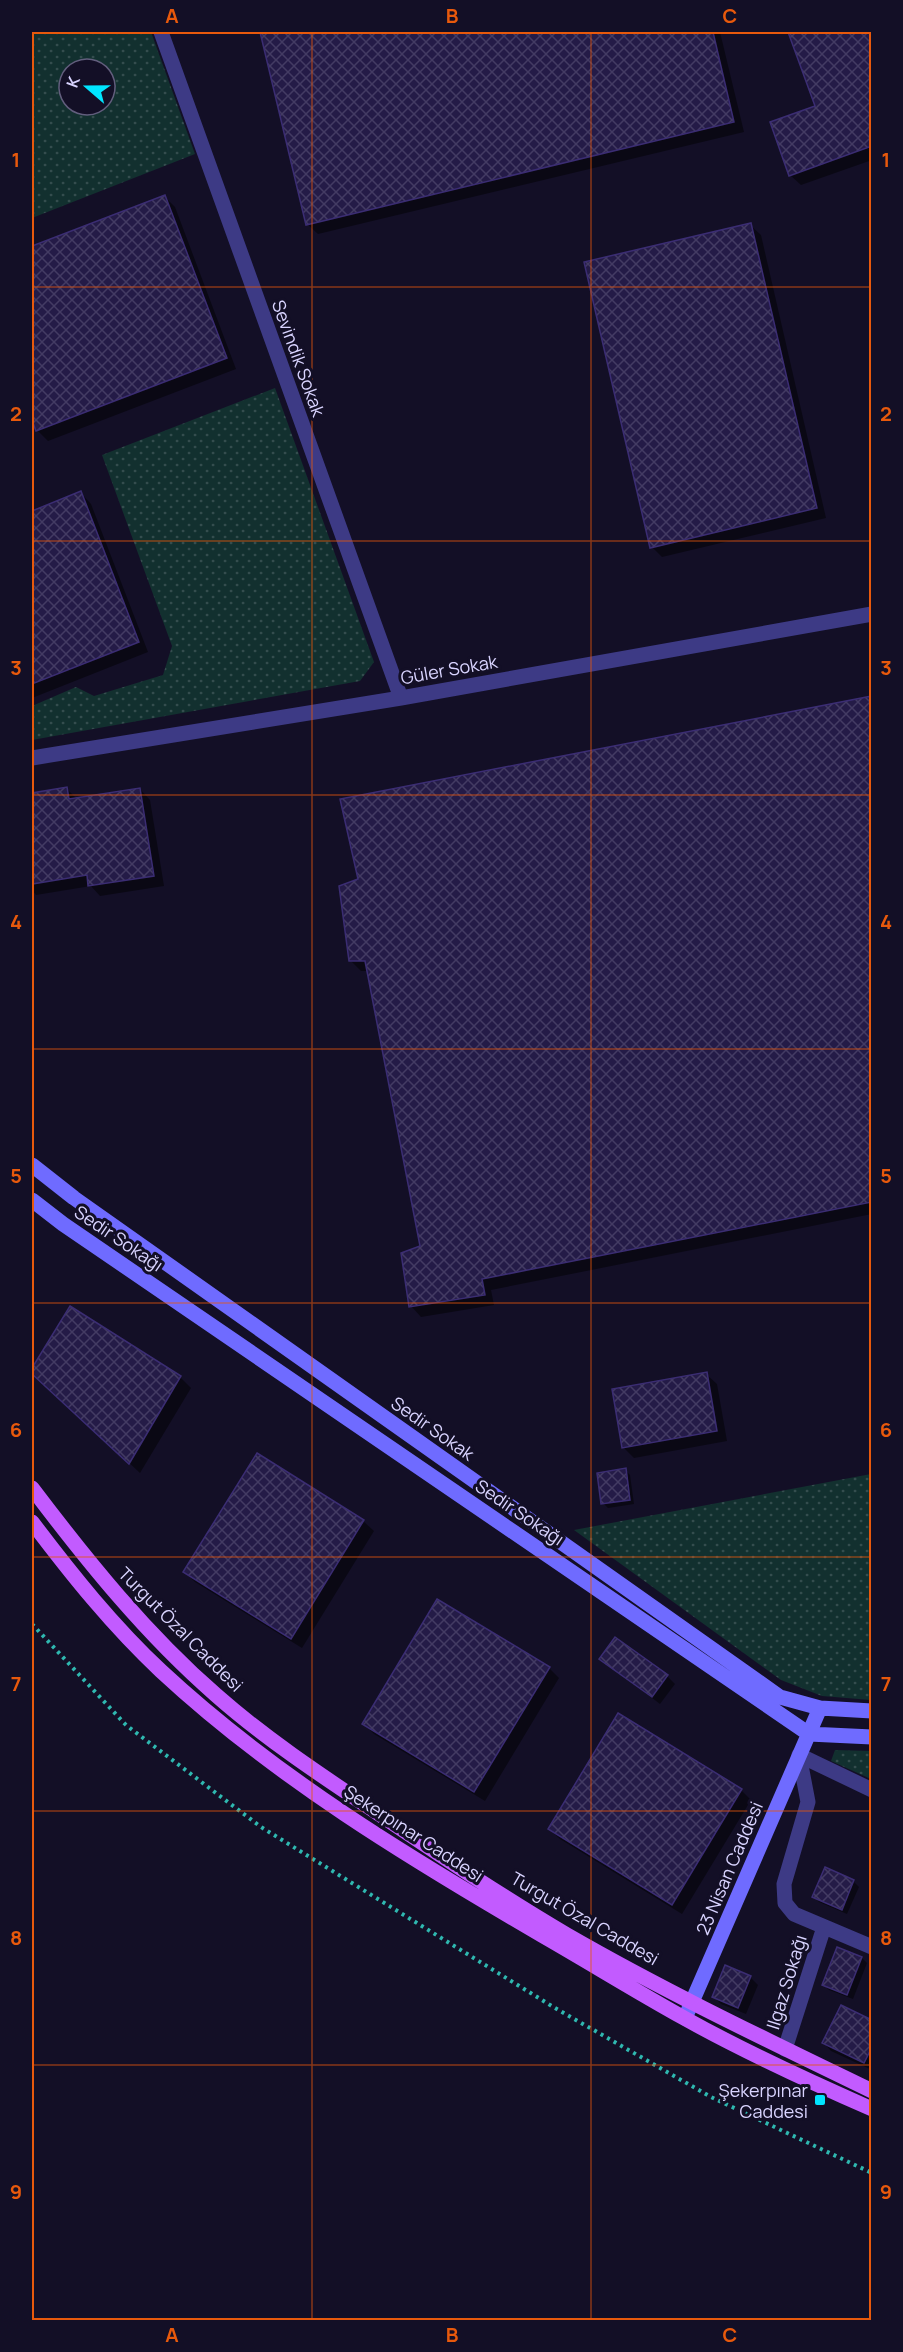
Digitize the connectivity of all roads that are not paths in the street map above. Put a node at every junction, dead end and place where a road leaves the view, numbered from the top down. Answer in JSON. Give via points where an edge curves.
{"nodes":[{"id":1,"x":161,"y":32,"type":"edge"},
{"id":2,"x":872,"y":614,"type":"edge"},
{"id":3,"x":401,"y":698,"type":"junction"},
{"id":4,"x":32,"y":758,"type":"edge"},
{"id":5,"x":32,"y":1165,"type":"edge"},
{"id":6,"x":32,"y":1200,"type":"edge"},
{"id":7,"x":32,"y":1488,"type":"edge"},
{"id":8,"x":32,"y":1522,"type":"edge"},
{"id":9,"x":820,"y":1708,"type":"junction"},
{"id":10,"x":872,"y":1711,"type":"edge"},
{"id":11,"x":809,"y":1734,"type":"junction"},
{"id":12,"x":872,"y":1737,"type":"edge"},
{"id":13,"x":800,"y":1755,"type":"junction"},
{"id":14,"x":872,"y":1790,"type":"edge"},
{"id":15,"x":824,"y":1927,"type":"junction"},
{"id":16,"x":872,"y":1947,"type":"edge"},
{"id":17,"x":692,"y":2001,"type":"junction"},
{"id":18,"x":685,"y":2018,"type":"junction"},
{"id":19,"x":785,"y":2049,"type":"junction"},
{"id":20,"x":872,"y":2091,"type":"edge"},
{"id":21,"x":872,"y":2109,"type":"edge"}],
"edges":[{"from":1,"to":3,"type":"street","name":"Sevindik Sokak"},
{"from":2,"to":3,"type":"street","name":"Güler Sokak"},
{"from":3,"to":4,"type":"street","name":"Güler Sokak"},
{"from":5,"to":9,"type":"street","name":"Sedir Sokak","via":[[780,1697]]},
{"from":6,"to":11,"type":"street","name":"Sedir Sokağı"},
{"from":7,"to":17,"type":"main road","name":"Turgut Özal Caddesi","via":[[104,1581],[150,1631],[217,1696],[260,1731],[418,1840],[567,1935]]},
{"from":8,"to":18,"type":"main road","name":"Şekerpınar Caddesi","via":[[79,1585],[121,1631],[236,1736],[428,1869]]},
{"from":9,"to":10,"type":"street"},
{"from":9,"to":11,"type":"street","name":"23 Nisan Caddesi"},
{"from":11,"to":12,"type":"street"},
{"from":11,"to":13,"type":"street","name":"23 Nisan Caddesi"},
{"from":13,"to":14,"type":"street"},
{"from":13,"to":15,"type":"street","name":"Ilgaz Sokağı","via":[[808,1802],[784,1884],[785,1903],[794,1914]]},
{"from":13,"to":17,"type":"street","name":"23 Nisan Caddesi"},
{"from":15,"to":16,"type":"street","name":"Ilgaz Sokağı"},
{"from":15,"to":19,"type":"street","name":"Ilgaz Sokağı"},
{"from":17,"to":18,"type":"street","name":"23 Nisan Caddesi"},
{"from":17,"to":19,"type":"main road"},
{"from":18,"to":21,"type":"main road","name":"Şekerpınar Caddesi"},
{"from":19,"to":20,"type":"main road"}]}
